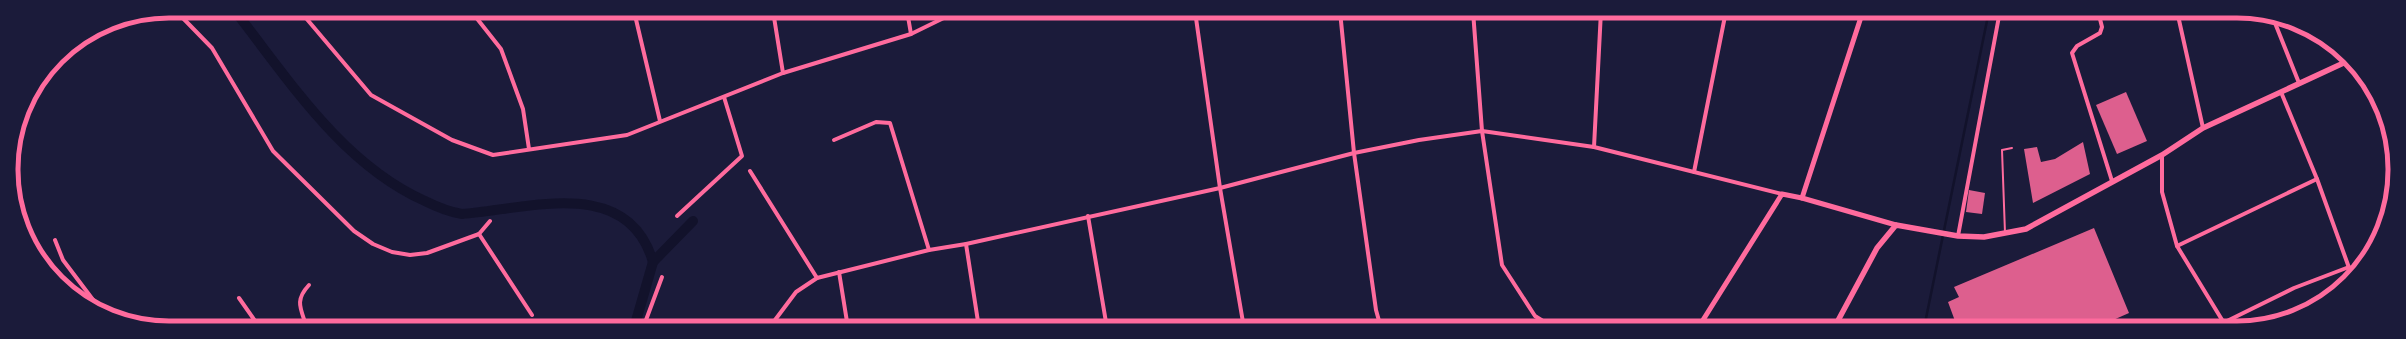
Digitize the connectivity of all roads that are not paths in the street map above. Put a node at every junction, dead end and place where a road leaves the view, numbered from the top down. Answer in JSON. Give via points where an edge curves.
{"nodes":[{"id":1,"x":183,"y":18,"type":"edge"},
{"id":2,"x":306,"y":18,"type":"edge"},
{"id":3,"x":477,"y":18,"type":"edge"},
{"id":4,"x":636,"y":18,"type":"edge"},
{"id":5,"x":774,"y":18,"type":"edge"},
{"id":6,"x":908,"y":18,"type":"edge"},
{"id":7,"x":944,"y":18,"type":"edge"},
{"id":8,"x":1196,"y":18,"type":"edge"},
{"id":9,"x":1341,"y":18,"type":"edge"},
{"id":10,"x":1474,"y":18,"type":"edge"},
{"id":11,"x":1601,"y":18,"type":"edge"},
{"id":12,"x":1725,"y":18,"type":"edge"},
{"id":13,"x":1861,"y":18,"type":"edge"},
{"id":14,"x":1999,"y":18,"type":"edge"},
{"id":15,"x":2100,"y":18,"type":"edge"},
{"id":16,"x":2179,"y":18,"type":"edge"},
{"id":17,"x":2275,"y":23,"type":"edge"},
{"id":18,"x":911,"y":34,"type":"junction"},
{"id":19,"x":2344,"y":62,"type":"edge"},
{"id":20,"x":783,"y":73,"type":"junction"},
{"id":21,"x":2298,"y":83,"type":"junction"},
{"id":22,"x":2281,"y":92,"type":"junction"},
{"id":23,"x":724,"y":96,"type":"junction"},
{"id":24,"x":660,"y":121,"type":"junction"},
{"id":25,"x":2203,"y":128,"type":"junction"},
{"id":26,"x":1482,"y":131,"type":"junction"},
{"id":27,"x":834,"y":140,"type":"dead end"},
{"id":28,"x":1594,"y":147,"type":"junction"},
{"id":29,"x":2012,"y":148,"type":"dead end"},
{"id":30,"x":530,"y":149,"type":"junction"},
{"id":31,"x":1354,"y":153,"type":"junction"},
{"id":32,"x":2162,"y":155,"type":"junction"},
{"id":33,"x":750,"y":171,"type":"dead end"},
{"id":34,"x":1694,"y":172,"type":"junction"},
{"id":35,"x":2317,"y":179,"type":"junction"},
{"id":36,"x":2112,"y":181,"type":"junction"},
{"id":37,"x":1220,"y":188,"type":"junction"},
{"id":38,"x":1782,"y":194,"type":"junction"},
{"id":39,"x":1802,"y":198,"type":"junction"},
{"id":40,"x":677,"y":216,"type":"dead end"},
{"id":41,"x":1088,"y":216,"type":"junction"},
{"id":42,"x":490,"y":221,"type":"dead end"},
{"id":43,"x":1896,"y":225,"type":"junction"},
{"id":44,"x":479,"y":234,"type":"junction"},
{"id":45,"x":2005,"y":234,"type":"junction"},
{"id":46,"x":1957,"y":235,"type":"junction"},
{"id":47,"x":55,"y":240,"type":"dead end"},
{"id":48,"x":966,"y":244,"type":"junction"},
{"id":49,"x":2176,"y":246,"type":"junction"},
{"id":50,"x":929,"y":250,"type":"junction"},
{"id":51,"x":2349,"y":267,"type":"joint"},
{"id":52,"x":839,"y":272,"type":"junction"},
{"id":53,"x":662,"y":277,"type":"dead end"},
{"id":54,"x":817,"y":278,"type":"junction"},
{"id":55,"x":308,"y":285,"type":"dead end"},
{"id":56,"x":240,"y":298,"type":"dead end"},
{"id":57,"x":95,"y":302,"type":"edge"},
{"id":58,"x":532,"y":315,"type":"dead end"},
{"id":59,"x":255,"y":321,"type":"edge"},
{"id":60,"x":304,"y":321,"type":"edge"},
{"id":61,"x":646,"y":321,"type":"edge"},
{"id":62,"x":774,"y":321,"type":"edge"},
{"id":63,"x":847,"y":321,"type":"edge"},
{"id":64,"x":979,"y":321,"type":"edge"},
{"id":65,"x":1106,"y":321,"type":"edge"},
{"id":66,"x":1243,"y":321,"type":"edge"},
{"id":67,"x":1379,"y":321,"type":"edge"},
{"id":68,"x":1544,"y":321,"type":"edge"},
{"id":69,"x":1702,"y":321,"type":"edge"},
{"id":70,"x":1838,"y":321,"type":"edge"},
{"id":71,"x":2224,"y":321,"type":"edge"},
{"id":72,"x":2227,"y":321,"type":"edge"}],
"edges":[{"from":1,"to":44,"type":"street","via":[[212,48],[272,151],[354,231],[373,244],[392,252],[410,255],[427,253]]},
{"from":2,"to":30,"type":"street","via":[[370,95],[473,149],[493,155]]},
{"from":3,"to":30,"type":"street","via":[[501,49],[523,109]]},
{"from":4,"to":24,"type":"street"},
{"from":5,"to":20,"type":"street"},
{"from":6,"to":18,"type":"street"},
{"from":7,"to":18,"type":"street"},
{"from":8,"to":37,"type":"street"},
{"from":9,"to":31,"type":"street"},
{"from":10,"to":26,"type":"street"},
{"from":11,"to":28,"type":"street"},
{"from":12,"to":34,"type":"street"},
{"from":13,"to":39,"type":"street"},
{"from":14,"to":46,"type":"street"},
{"from":15,"to":36,"type":"street","via":[[2100,33],[2073,49],[2073,57]]},
{"from":16,"to":25,"type":"street"},
{"from":17,"to":21,"type":"street"},
{"from":18,"to":20,"type":"street"},
{"from":19,"to":21,"type":"main road"},
{"from":20,"to":23,"type":"street"},
{"from":21,"to":22,"type":"main road"},
{"from":22,"to":25,"type":"main road"},
{"from":22,"to":35,"type":"street"},
{"from":23,"to":24,"type":"street"},
{"from":23,"to":40,"type":"street","via":[[742,156]]},
{"from":24,"to":30,"type":"street","via":[[627,136]]},
{"from":25,"to":32,"type":"main road"},
{"from":26,"to":28,"type":"street"},
{"from":26,"to":31,"type":"street"},
{"from":26,"to":68,"type":"street","via":[[1502,265],[1536,316]]},
{"from":27,"to":50,"type":"street","via":[[876,122],[890,123]]},
{"from":28,"to":34,"type":"street"},
{"from":29,"to":45,"type":"lane","via":[[2002,150]]},
{"from":31,"to":37,"type":"street"},
{"from":31,"to":67,"type":"street"},
{"from":32,"to":36,"type":"main road"},
{"from":32,"to":49,"type":"street","via":[[2162,192]]},
{"from":33,"to":54,"type":"street"},
{"from":34,"to":38,"type":"street"},
{"from":35,"to":49,"type":"street"},
{"from":35,"to":51,"type":"street"},
{"from":36,"to":45,"type":"main road","via":[[2026,229]]},
{"from":37,"to":41,"type":"street"},
{"from":37,"to":66,"type":"street"},
{"from":38,"to":39,"type":"street"},
{"from":38,"to":69,"type":"street"},
{"from":39,"to":43,"type":"street"},
{"from":41,"to":48,"type":"street"},
{"from":41,"to":65,"type":"street"},
{"from":42,"to":44,"type":"street"},
{"from":43,"to":46,"type":"main road"},
{"from":43,"to":70,"type":"main road","via":[[1877,248]]},
{"from":44,"to":58,"type":"street"},
{"from":45,"to":46,"type":"main road","via":[[1984,237]]},
{"from":47,"to":57,"type":"street","via":[[63,260]]},
{"from":48,"to":50,"type":"street"},
{"from":48,"to":64,"type":"street"},
{"from":49,"to":71,"type":"street"},
{"from":50,"to":52,"type":"street"},
{"from":51,"to":72,"type":"street","via":[[2294,288]]},
{"from":52,"to":54,"type":"street"},
{"from":52,"to":63,"type":"street"},
{"from":53,"to":61,"type":"street"},
{"from":54,"to":62,"type":"street","via":[[796,292]]},
{"from":55,"to":60,"type":"street","via":[[299,300]]},
{"from":56,"to":59,"type":"street"}]}
